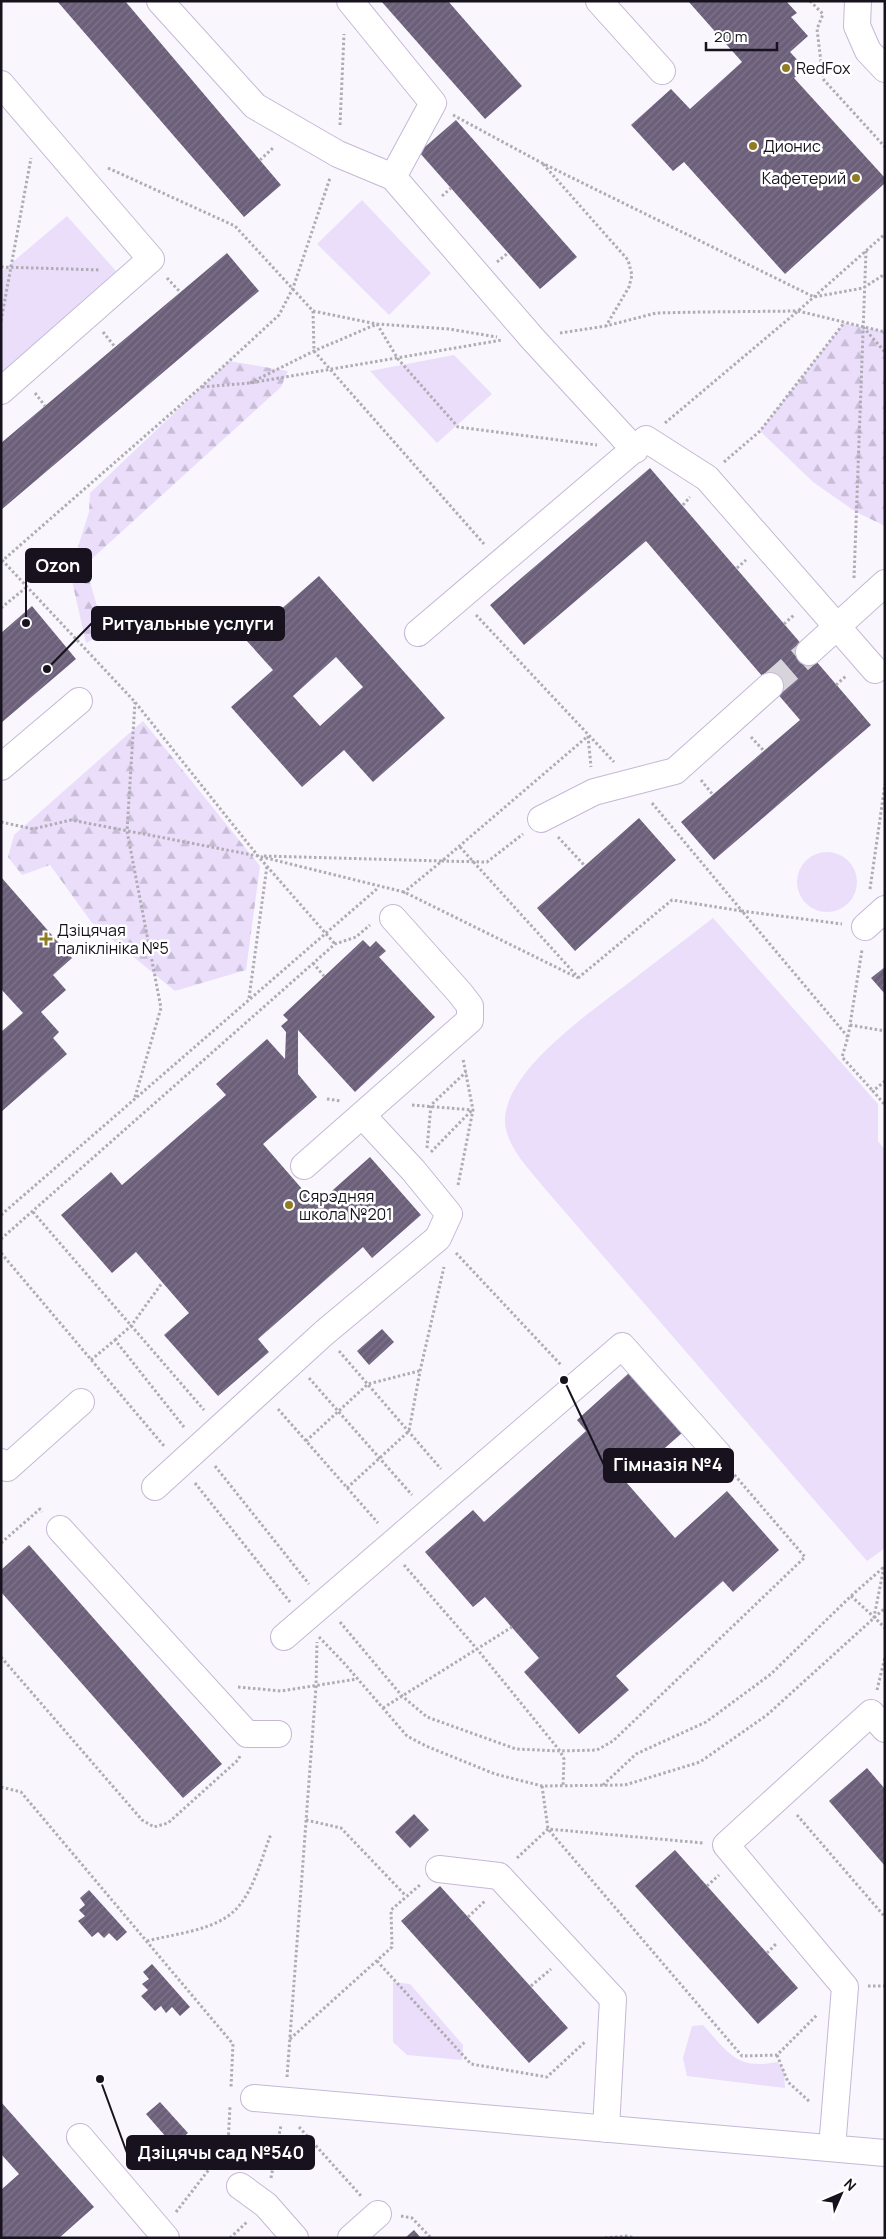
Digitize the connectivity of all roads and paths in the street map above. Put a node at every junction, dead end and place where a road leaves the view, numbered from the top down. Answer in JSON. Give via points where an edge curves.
{"nodes":[{"id":1,"x":160,"y":1,"type":"edge"},
{"id":2,"x":350,"y":1,"type":"edge"},
{"id":3,"x":599,"y":1,"type":"edge"},
{"id":4,"x":810,"y":1,"type":"edge"},
{"id":5,"x":858,"y":1,"type":"edge"},
{"id":6,"x":345,"y":28,"type":"dead end"},
{"id":7,"x":885,"y":70,"type":"edge"},
{"id":8,"x":662,"y":71,"type":"dead end"},
{"id":9,"x":1,"y":84,"type":"edge"},
{"id":10,"x":433,"y":104,"type":"junction"},
{"id":11,"x":37,"y":126,"type":"junction"},
{"id":12,"x":885,"y":147,"type":"edge"},
{"id":13,"x":338,"y":154,"type":"junction"},
{"id":14,"x":540,"y":162,"type":"junction"},
{"id":15,"x":103,"y":166,"type":"dead end"},
{"id":16,"x":393,"y":177,"type":"junction"},
{"id":17,"x":885,"y":234,"type":"edge"},
{"id":18,"x":866,"y":251,"type":"junction"},
{"id":19,"x":10,"y":266,"type":"junction"},
{"id":20,"x":1,"y":267,"type":"edge"},
{"id":21,"x":136,"y":271,"type":"junction"},
{"id":22,"x":885,"y":274,"type":"edge"},
{"id":23,"x":293,"y":288,"type":"junction"},
{"id":24,"x":864,"y":288,"type":"junction"},
{"id":25,"x":814,"y":297,"type":"junction"},
{"id":26,"x":313,"y":311,"type":"junction"},
{"id":27,"x":798,"y":311,"type":"junction"},
{"id":28,"x":1,"y":321,"type":"edge"},
{"id":29,"x":844,"y":323,"type":"junction"},
{"id":30,"x":377,"y":324,"type":"junction"},
{"id":31,"x":606,"y":326,"type":"junction"},
{"id":32,"x":863,"y":327,"type":"junction"},
{"id":33,"x":570,"y":332,"type":"dead end"},
{"id":34,"x":885,"y":332,"type":"edge"},
{"id":35,"x":314,"y":351,"type":"junction"},
{"id":36,"x":885,"y":352,"type":"edge"},
{"id":37,"x":398,"y":359,"type":"junction"},
{"id":38,"x":328,"y":369,"type":"junction"},
{"id":39,"x":250,"y":383,"type":"junction"},
{"id":40,"x":201,"y":387,"type":"junction"},
{"id":41,"x":1,"y":391,"type":"edge"},
{"id":42,"x":641,"y":445,"type":"junction"},
{"id":43,"x":722,"y":465,"type":"dead end"},
{"id":44,"x":2,"y":560,"type":"edge"},
{"id":45,"x":500,"y":562,"type":"junction"},
{"id":46,"x":854,"y":566,"type":"dead end"},
{"id":47,"x":885,"y":583,"type":"edge"},
{"id":48,"x":28,"y":586,"type":"junction"},
{"id":49,"x":460,"y":598,"type":"junction"},
{"id":50,"x":1,"y":608,"type":"edge"},
{"id":51,"x":838,"y":626,"type":"junction"},
{"id":52,"x":418,"y":633,"type":"dead end"},
{"id":53,"x":808,"y":652,"type":"tunnel mouth"},
{"id":54,"x":876,"y":670,"type":"dead end"},
{"id":55,"x":770,"y":686,"type":"tunnel mouth"},
{"id":56,"x":79,"y":701,"type":"dead end"},
{"id":57,"x":135,"y":702,"type":"junction"},
{"id":58,"x":588,"y":736,"type":"junction"},
{"id":59,"x":1,"y":767,"type":"edge"},
{"id":60,"x":634,"y":781,"type":"junction"},
{"id":61,"x":885,"y":784,"type":"edge"},
{"id":62,"x":594,"y":792,"type":"junction"},
{"id":63,"x":541,"y":819,"type":"junction"},
{"id":64,"x":1,"y":822,"type":"edge"},
{"id":65,"x":128,"y":831,"type":"junction"},
{"id":66,"x":460,"y":847,"type":"junction"},
{"id":67,"x":258,"y":856,"type":"junction"},
{"id":68,"x":442,"y":861,"type":"junction"},
{"id":69,"x":473,"y":862,"type":"junction"},
{"id":70,"x":267,"y":865,"type":"junction"},
{"id":71,"x":585,"y":866,"type":"dead end"},
{"id":72,"x":378,"y":887,"type":"junction"},
{"id":73,"x":404,"y":892,"type":"junction"},
{"id":74,"x":885,"y":909,"type":"edge"},
{"id":75,"x":742,"y":911,"type":"junction"},
{"id":76,"x":393,"y":918,"type":"joint"},
{"id":77,"x":865,"y":927,"type":"junction"},
{"id":78,"x":324,"y":933,"type":"junction"},
{"id":79,"x":335,"y":944,"type":"junction"},
{"id":80,"x":313,"y":963,"type":"junction"},
{"id":81,"x":324,"y":976,"type":"dead end"},
{"id":82,"x":578,"y":978,"type":"junction"},
{"id":83,"x":249,"y":999,"type":"junction"},
{"id":84,"x":850,"y":1026,"type":"junction"},
{"id":85,"x":885,"y":1031,"type":"edge"},
{"id":86,"x":848,"y":1036,"type":"junction"},
{"id":87,"x":885,"y":1081,"type":"edge"},
{"id":88,"x":873,"y":1091,"type":"junction"},
{"id":89,"x":135,"y":1097,"type":"junction"},
{"id":90,"x":885,"y":1105,"type":"edge"},
{"id":91,"x":473,"y":1110,"type":"junction"},
{"id":92,"x":362,"y":1115,"type":"junction"},
{"id":93,"x":304,"y":1166,"type":"dead end"},
{"id":94,"x":33,"y":1212,"type":"junction"},
{"id":95,"x":449,"y":1214,"type":"junction"},
{"id":96,"x":1,"y":1215,"type":"edge"},
{"id":97,"x":1,"y":1239,"type":"edge"},
{"id":98,"x":1,"y":1253,"type":"edge"},
{"id":99,"x":456,"y":1253,"type":"dead end"},
{"id":100,"x":444,"y":1265,"type":"dead end"},
{"id":101,"x":162,"y":1283,"type":"dead end"},
{"id":102,"x":131,"y":1326,"type":"junction"},
{"id":103,"x":324,"y":1333,"type":"junction"},
{"id":104,"x":115,"y":1340,"type":"junction"},
{"id":105,"x":91,"y":1360,"type":"junction"},
{"id":106,"x":294,"y":1360,"type":"junction"},
{"id":107,"x":420,"y":1371,"type":"junction"},
{"id":108,"x":368,"y":1384,"type":"junction"},
{"id":109,"x":578,"y":1384,"type":"junction"},
{"id":110,"x":262,"y":1390,"type":"junction"},
{"id":111,"x":81,"y":1402,"type":"dead end"},
{"id":112,"x":338,"y":1411,"type":"junction"},
{"id":113,"x":220,"y":1428,"type":"junction"},
{"id":114,"x":409,"y":1431,"type":"junction"},
{"id":115,"x":306,"y":1441,"type":"junction"},
{"id":116,"x":200,"y":1447,"type":"junction"},
{"id":117,"x":718,"y":1454,"type":"joint"},
{"id":118,"x":380,"y":1459,"type":"junction"},
{"id":119,"x":1,"y":1462,"type":"edge"},
{"id":120,"x":180,"y":1464,"type":"junction"},
{"id":121,"x":155,"y":1487,"type":"dead end"},
{"id":122,"x":457,"y":1487,"type":"junction"},
{"id":123,"x":347,"y":1488,"type":"junction"},
{"id":124,"x":427,"y":1513,"type":"junction"},
{"id":125,"x":60,"y":1529,"type":"joint"},
{"id":126,"x":1,"y":1543,"type":"edge"},
{"id":127,"x":391,"y":1544,"type":"junction"},
{"id":128,"x":884,"y":1567,"type":"edge"},
{"id":129,"x":851,"y":1596,"type":"junction"},
{"id":130,"x":323,"y":1602,"type":"junction"},
{"id":131,"x":885,"y":1608,"type":"edge"},
{"id":132,"x":874,"y":1617,"type":"junction"},
{"id":133,"x":304,"y":1619,"type":"junction"},
{"id":134,"x":512,"y":1628,"type":"dead end"},
{"id":135,"x":885,"y":1628,"type":"edge"},
{"id":136,"x":284,"y":1637,"type":"dead end"},
{"id":137,"x":477,"y":1649,"type":"junction"},
{"id":138,"x":1,"y":1657,"type":"edge"},
{"id":139,"x":885,"y":1657,"type":"edge"},
{"id":140,"x":357,"y":1679,"type":"junction"},
{"id":141,"x":200,"y":1683,"type":"junction"},
{"id":142,"x":316,"y":1687,"type":"junction"},
{"id":143,"x":877,"y":1691,"type":"dead end"},
{"id":144,"x":402,"y":1696,"type":"junction"},
{"id":145,"x":383,"y":1708,"type":"junction"},
{"id":146,"x":885,"y":1729,"type":"edge"},
{"id":147,"x":247,"y":1734,"type":"junction"},
{"id":148,"x":278,"y":1734,"type":"dead end"},
{"id":149,"x":560,"y":1751,"type":"junction"},
{"id":150,"x":603,"y":1785,"type":"junction"},
{"id":151,"x":542,"y":1786,"type":"junction"},
{"id":152,"x":563,"y":1787,"type":"junction"},
{"id":153,"x":1,"y":1788,"type":"edge"},
{"id":154,"x":780,"y":1796,"type":"junction"},
{"id":155,"x":306,"y":1820,"type":"junction"},
{"id":156,"x":548,"y":1828,"type":"junction"},
{"id":157,"x":272,"y":1834,"type":"dead end"},
{"id":158,"x":726,"y":1845,"type":"junction"},
{"id":159,"x":517,"y":1858,"type":"dead end"},
{"id":160,"x":439,"y":1869,"type":"joint"},
{"id":161,"x":406,"y":1896,"type":"junction"},
{"id":162,"x":885,"y":1917,"type":"edge"},
{"id":163,"x":147,"y":1941,"type":"junction"},
{"id":164,"x":377,"y":1961,"type":"junction"},
{"id":165,"x":885,"y":1986,"type":"edge"},
{"id":166,"x":845,"y":1987,"type":"junction"},
{"id":167,"x":613,"y":2017,"type":"junction"},
{"id":168,"x":290,"y":2039,"type":"junction"},
{"id":169,"x":777,"y":2054,"type":"junction"},
{"id":170,"x":238,"y":2096,"type":"junction"},
{"id":171,"x":284,"y":2105,"type":"junction"},
{"id":172,"x":833,"y":2122,"type":"junction"},
{"id":173,"x":606,"y":2128,"type":"junction"},
{"id":174,"x":80,"y":2137,"type":"dead end"},
{"id":175,"x":832,"y":2148,"type":"junction"},
{"id":176,"x":885,"y":2153,"type":"edge"},
{"id":177,"x":240,"y":2186,"type":"dead end"},
{"id":178,"x":266,"y":2205,"type":"junction"},
{"id":179,"x":378,"y":2214,"type":"junction"},
{"id":180,"x":164,"y":2235,"type":"edge"},
{"id":181,"x":295,"y":2238,"type":"edge"},
{"id":182,"x":350,"y":2238,"type":"edge"},
{"id":183,"x":432,"y":2238,"type":"edge"},
{"id":184,"x":605,"y":2238,"type":"edge"},
{"id":185,"x":634,"y":2238,"type":"edge"}],
"edges":[{"from":1,"to":13,"type":"lane","via":[[255,106]]},
{"from":2,"to":10,"type":"lane"},
{"from":3,"to":8,"type":"lane"},
{"from":4,"to":12,"type":"path","via":[[823,14],[817,29],[823,79]]},
{"from":5,"to":7,"type":"lane","via":[[858,26],[868,51]]},
{"from":6,"to":13,"type":"path"},
{"from":9,"to":11,"type":"lane"},
{"from":10,"to":14,"type":"path"},
{"from":10,"to":16,"type":"lane"},
{"from":11,"to":19,"type":"path"},
{"from":11,"to":21,"type":"lane","via":[[151,259]]},
{"from":13,"to":16,"type":"lane"},
{"from":13,"to":23,"type":"path"},
{"from":14,"to":25,"type":"path"},
{"from":14,"to":31,"type":"path","via":[[628,260],[632,275],[629,287]]},
{"from":15,"to":23,"type":"path","via":[[235,226]]},
{"from":16,"to":42,"type":"lane","via":[[532,338]]},
{"from":17,"to":18,"type":"path"},
{"from":18,"to":24,"type":"path"},
{"from":18,"to":25,"type":"path"},
{"from":19,"to":20,"type":"path"},
{"from":19,"to":21,"type":"path"},
{"from":19,"to":28,"type":"path"},
{"from":21,"to":41,"type":"lane"},
{"from":22,"to":24,"type":"path"},
{"from":23,"to":26,"type":"path"},
{"from":23,"to":40,"type":"path","via":[[279,315]]},
{"from":24,"to":25,"type":"path"},
{"from":24,"to":32,"type":"path"},
{"from":25,"to":27,"type":"path"},
{"from":26,"to":30,"type":"path"},
{"from":26,"to":35,"type":"path"},
{"from":27,"to":29,"type":"path"},
{"from":27,"to":31,"type":"path","via":[[656,312]]},
{"from":27,"to":42,"type":"path"},
{"from":29,"to":32,"type":"path"},
{"from":29,"to":43,"type":"path","via":[[760,431]]},
{"from":30,"to":35,"type":"path"},
{"from":30,"to":37,"type":"path"},
{"from":30,"to":37,"type":"path","via":[[449,329],[508,338]]},
{"from":31,"to":33,"type":"path"},
{"from":32,"to":34,"type":"path"},
{"from":32,"to":36,"type":"path"},
{"from":32,"to":46,"type":"path"},
{"from":35,"to":38,"type":"path"},
{"from":35,"to":39,"type":"path"},
{"from":37,"to":38,"type":"path"},
{"from":37,"to":42,"type":"path","via":[[458,427]]},
{"from":38,"to":39,"type":"path"},
{"from":38,"to":45,"type":"path"},
{"from":39,"to":40,"type":"path"},
{"from":40,"to":44,"type":"path"},
{"from":42,"to":45,"type":"lane"},
{"from":42,"to":51,"type":"lane","via":[[707,478]]},
{"from":44,"to":48,"type":"path"},
{"from":45,"to":49,"type":"lane"},
{"from":47,"to":51,"type":"lane"},
{"from":48,"to":50,"type":"path"},
{"from":48,"to":57,"type":"path"},
{"from":49,"to":52,"type":"lane"},
{"from":49,"to":58,"type":"path"},
{"from":51,"to":53,"type":"lane"},
{"from":51,"to":54,"type":"lane"},
{"from":55,"to":60,"type":"lane","via":[[675,771]]},
{"from":56,"to":59,"type":"lane"},
{"from":57,"to":65,"type":"path"},
{"from":57,"to":67,"type":"path"},
{"from":58,"to":60,"type":"path"},
{"from":58,"to":62,"type":"path"},
{"from":58,"to":66,"type":"path"},
{"from":60,"to":62,"type":"lane"},
{"from":60,"to":75,"type":"path"},
{"from":61,"to":77,"type":"path"},
{"from":62,"to":63,"type":"lane"},
{"from":63,"to":69,"type":"path","via":[[487,862]]},
{"from":63,"to":71,"type":"path"},
{"from":64,"to":65,"type":"path","via":[[33,830],[71,820]]},
{"from":65,"to":67,"type":"path"},
{"from":65,"to":89,"type":"path","via":[[161,1008]]},
{"from":66,"to":68,"type":"path"},
{"from":66,"to":69,"type":"path"},
{"from":67,"to":68,"type":"path"},
{"from":67,"to":70,"type":"path"},
{"from":67,"to":72,"type":"path"},
{"from":68,"to":69,"type":"path"},
{"from":68,"to":73,"type":"path"},
{"from":69,"to":82,"type":"path"},
{"from":70,"to":78,"type":"path"},
{"from":70,"to":83,"type":"path"},
{"from":72,"to":73,"type":"path"},
{"from":72,"to":78,"type":"path"},
{"from":73,"to":82,"type":"path"},
{"from":74,"to":77,"type":"lane"},
{"from":75,"to":77,"type":"path"},
{"from":75,"to":82,"type":"path","via":[[672,900]]},
{"from":75,"to":86,"type":"path"},
{"from":76,"to":79,"type":"path","via":[[380,917],[356,937]]},
{"from":76,"to":92,"type":"lane","via":[[470,1006],[470,1020]]},
{"from":77,"to":84,"type":"path"},
{"from":78,"to":79,"type":"path"},
{"from":78,"to":83,"type":"path"},
{"from":79,"to":80,"type":"path"},
{"from":80,"to":81,"type":"path"},
{"from":80,"to":94,"type":"path"},
{"from":83,"to":89,"type":"path"},
{"from":84,"to":85,"type":"path"},
{"from":84,"to":86,"type":"path"},
{"from":86,"to":88,"type":"path","via":[[842,1057]]},
{"from":87,"to":88,"type":"path"},
{"from":88,"to":90,"type":"path"},
{"from":89,"to":96,"type":"path"},
{"from":91,"to":91,"type":"path","via":[[466,1116],[427,1156],[431,1105],[466,1072]]},
{"from":91,"to":95,"type":"path"},
{"from":92,"to":93,"type":"lane"},
{"from":92,"to":95,"type":"lane"},
{"from":94,"to":97,"type":"path"},
{"from":94,"to":102,"type":"path"},
{"from":95,"to":103,"type":"lane","via":[[438,1238]]},
{"from":98,"to":105,"type":"path"},
{"from":99,"to":109,"type":"path"},
{"from":100,"to":107,"type":"path"},
{"from":101,"to":102,"type":"path"},
{"from":102,"to":104,"type":"path"},
{"from":102,"to":113,"type":"path"},
{"from":103,"to":106,"type":"lane"},
{"from":103,"to":108,"type":"path"},
{"from":104,"to":105,"type":"path"},
{"from":104,"to":116,"type":"path"},
{"from":105,"to":120,"type":"path"},
{"from":106,"to":110,"type":"lane"},
{"from":106,"to":112,"type":"path"},
{"from":107,"to":108,"type":"path"},
{"from":107,"to":114,"type":"path"},
{"from":108,"to":112,"type":"path"},
{"from":108,"to":114,"type":"path"},
{"from":109,"to":117,"type":"lane","via":[[622,1346]]},
{"from":109,"to":122,"type":"lane"},
{"from":110,"to":113,"type":"lane"},
{"from":110,"to":115,"type":"path"},
{"from":111,"to":119,"type":"lane","via":[[7,1468]]},
{"from":112,"to":115,"type":"path"},
{"from":112,"to":118,"type":"path"},
{"from":113,"to":116,"type":"lane"},
{"from":114,"to":118,"type":"path"},
{"from":114,"to":122,"type":"path"},
{"from":115,"to":123,"type":"path"},
{"from":116,"to":120,"type":"lane"},
{"from":116,"to":130,"type":"path"},
{"from":117,"to":149,"type":"path","via":[[805,1557],[613,1741],[597,1750]]},
{"from":118,"to":123,"type":"path"},
{"from":118,"to":124,"type":"path"},
{"from":120,"to":121,"type":"lane"},
{"from":120,"to":133,"type":"path"},
{"from":122,"to":124,"type":"lane"},
{"from":123,"to":127,"type":"path"},
{"from":124,"to":127,"type":"lane"},
{"from":125,"to":126,"type":"path","via":[[40,1509]]},
{"from":125,"to":141,"type":"lane"},
{"from":127,"to":130,"type":"lane"},
{"from":127,"to":137,"type":"path"},
{"from":128,"to":129,"type":"path"},
{"from":128,"to":132,"type":"path"},
{"from":129,"to":132,"type":"path"},
{"from":129,"to":150,"type":"path","via":[[772,1674],[706,1722],[636,1754]]},
{"from":130,"to":133,"type":"lane"},
{"from":130,"to":144,"type":"path"},
{"from":131,"to":132,"type":"path"},
{"from":132,"to":135,"type":"path"},
{"from":132,"to":150,"type":"path","via":[[767,1715],[700,1762],[625,1785]]},
{"from":133,"to":136,"type":"lane"},
{"from":134,"to":137,"type":"path"},
{"from":137,"to":144,"type":"path"},
{"from":137,"to":149,"type":"path"},
{"from":138,"to":147,"type":"path","via":[[142,1820],[154,1826],[168,1823],[238,1760]]},
{"from":139,"to":143,"type":"path"},
{"from":140,"to":142,"type":"path"},
{"from":140,"to":142,"type":"path","via":[[318,1636]]},
{"from":140,"to":145,"type":"path"},
{"from":141,"to":142,"type":"path","via":[[281,1691]]},
{"from":141,"to":147,"type":"lane"},
{"from":142,"to":155,"type":"path"},
{"from":144,"to":145,"type":"path"},
{"from":144,"to":149,"type":"path","via":[[427,1717],[516,1749]]},
{"from":145,"to":151,"type":"path","via":[[407,1736],[426,1746],[495,1774]]},
{"from":146,"to":154,"type":"lane","via":[[872,1713]]},
{"from":147,"to":148,"type":"lane"},
{"from":149,"to":152,"type":"path","via":[[564,1759]]},
{"from":150,"to":152,"type":"path"},
{"from":151,"to":152,"type":"path"},
{"from":151,"to":156,"type":"path"},
{"from":153,"to":163,"type":"path","via":[[21,1792]]},
{"from":154,"to":158,"type":"lane"},
{"from":154,"to":162,"type":"path"},
{"from":155,"to":161,"type":"path","via":[[341,1828]]},
{"from":155,"to":168,"type":"path"},
{"from":156,"to":158,"type":"path"},
{"from":156,"to":159,"type":"path"},
{"from":156,"to":169,"type":"path","via":[[742,2056]]},
{"from":157,"to":163,"type":"path","via":[[248,1893],[236,1909],[210,1925]]},
{"from":158,"to":166,"type":"lane"},
{"from":160,"to":161,"type":"path"},
{"from":160,"to":167,"type":"lane","via":[[499,1876],[613,1999]]},
{"from":161,"to":164,"type":"path","via":[[391,1910],[392,1947]]},
{"from":163,"to":170,"type":"path","via":[[233,2044]]},
{"from":164,"to":167,"type":"path","via":[[471,2064],[547,2077]]},
{"from":164,"to":168,"type":"path"},
{"from":165,"to":166,"type":"path"},
{"from":166,"to":169,"type":"path"},
{"from":166,"to":172,"type":"lane"},
{"from":167,"to":173,"type":"lane"},
{"from":168,"to":171,"type":"path"},
{"from":169,"to":172,"type":"path","via":[[788,2082]]},
{"from":170,"to":171,"type":"lane"},
{"from":170,"to":180,"type":"path","via":[[228,2145]]},
{"from":171,"to":173,"type":"lane"},
{"from":171,"to":178,"type":"path"},
{"from":171,"to":179,"type":"path"},
{"from":172,"to":175,"type":"lane"},
{"from":173,"to":175,"type":"lane"},
{"from":174,"to":180,"type":"lane"},
{"from":175,"to":176,"type":"lane"},
{"from":177,"to":178,"type":"lane"},
{"from":178,"to":181,"type":"lane"},
{"from":179,"to":182,"type":"lane"},
{"from":179,"to":183,"type":"path","via":[[412,2218]]},
{"from":184,"to":185,"type":"path"}]}
